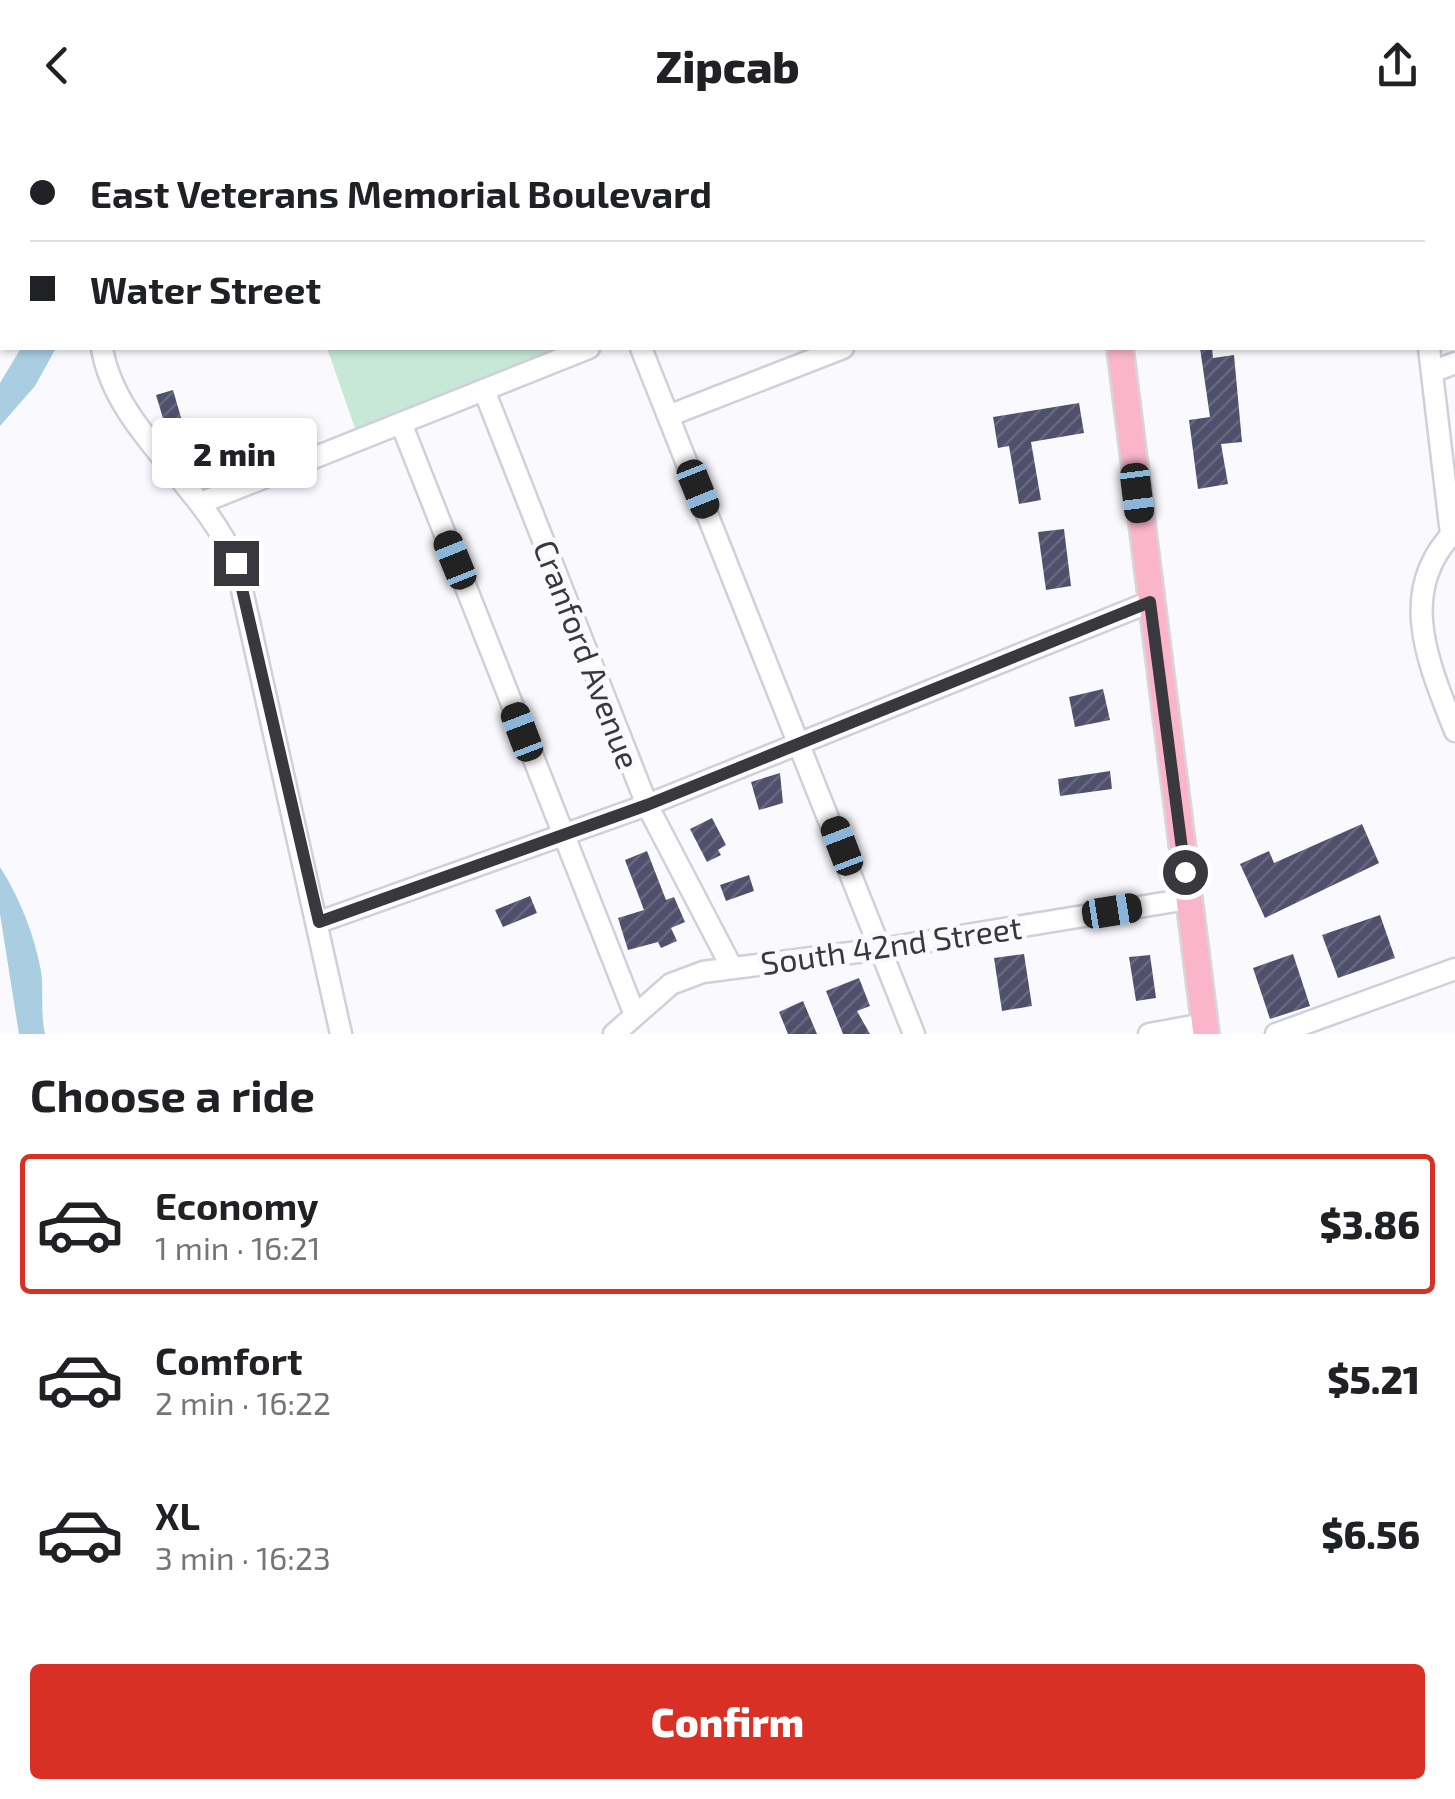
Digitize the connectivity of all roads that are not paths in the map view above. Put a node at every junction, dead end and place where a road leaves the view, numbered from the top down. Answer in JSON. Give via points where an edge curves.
{"nodes":[{"id":1,"x":102,"y":350,"type":"edge"},
{"id":2,"x":584,"y":350,"type":"edge"},
{"id":3,"x":642,"y":350,"type":"edge"},
{"id":4,"x":838,"y":350,"type":"edge"},
{"id":5,"x":1120,"y":350,"type":"edge"},
{"id":6,"x":1429,"y":350,"type":"edge"},
{"id":7,"x":1455,"y":363,"type":"edge"},
{"id":8,"x":1432,"y":372,"type":"junction"},
{"id":9,"x":484,"y":390,"type":"junction"},
{"id":10,"x":668,"y":416,"type":"junction"},
{"id":11,"x":401,"y":423,"type":"junction"},
{"id":12,"x":203,"y":502,"type":"junction"},
{"id":13,"x":1453,"y":533,"type":"edge"},
{"id":14,"x":1150,"y":602,"type":"junction"},
{"id":15,"x":1455,"y":731,"type":"edge"},
{"id":16,"x":802,"y":744,"type":"junction"},
{"id":17,"x":647,"y":805,"type":"junction"},
{"id":18,"x":563,"y":836,"type":"junction"},
{"id":19,"x":1188,"y":899,"type":"junction"},
{"id":20,"x":319,"y":922,"type":"junction"},
{"id":21,"x":881,"y":949,"type":"junction"},
{"id":22,"x":731,"y":966,"type":"junction"},
{"id":23,"x":1455,"y":969,"type":"edge"},
{"id":24,"x":636,"y":1015,"type":"junction"},
{"id":25,"x":1205,"y":1029,"type":"edge"},
{"id":26,"x":342,"y":1034,"type":"edge"},
{"id":27,"x":614,"y":1034,"type":"edge"},
{"id":28,"x":914,"y":1034,"type":"edge"},
{"id":29,"x":1149,"y":1034,"type":"edge"},
{"id":30,"x":1276,"y":1034,"type":"edge"}],
"edges":[{"from":1,"to":12,"type":"street","via":[[130,416]]},
{"from":2,"to":9,"type":"street"},
{"from":3,"to":10,"type":"street"},
{"from":4,"to":10,"type":"street"},
{"from":5,"to":14,"type":"main road"},
{"from":6,"to":8,"type":"street"},
{"from":7,"to":8,"type":"street"},
{"from":8,"to":13,"type":"street"},
{"from":9,"to":11,"type":"street"},
{"from":9,"to":17,"type":"street","name":"Cranford Avenue"},
{"from":10,"to":16,"type":"street"},
{"from":11,"to":12,"type":"street"},
{"from":11,"to":18,"type":"street"},
{"from":12,"to":20,"type":"street","via":[[244,587]]},
{"from":13,"to":15,"type":"street","via":[[1422,587],[1420,624]]},
{"from":14,"to":16,"type":"street"},
{"from":14,"to":19,"type":"main road"},
{"from":16,"to":17,"type":"street"},
{"from":16,"to":21,"type":"street"},
{"from":17,"to":18,"type":"street"},
{"from":17,"to":22,"type":"street","name":"Cranford Avenue"},
{"from":18,"to":20,"type":"street"},
{"from":18,"to":24,"type":"street"},
{"from":19,"to":21,"type":"street","name":"South 42nd Street"},
{"from":19,"to":25,"type":"main road"},
{"from":20,"to":26,"type":"street"},
{"from":21,"to":22,"type":"street","name":"South 42nd Street"},
{"from":21,"to":28,"type":"street"},
{"from":22,"to":24,"type":"street","name":"South 42nd Street","via":[[671,984]]},
{"from":23,"to":30,"type":"street"},
{"from":24,"to":27,"type":"street","name":"South 42nd Street"},
{"from":25,"to":29,"type":"street"}]}
